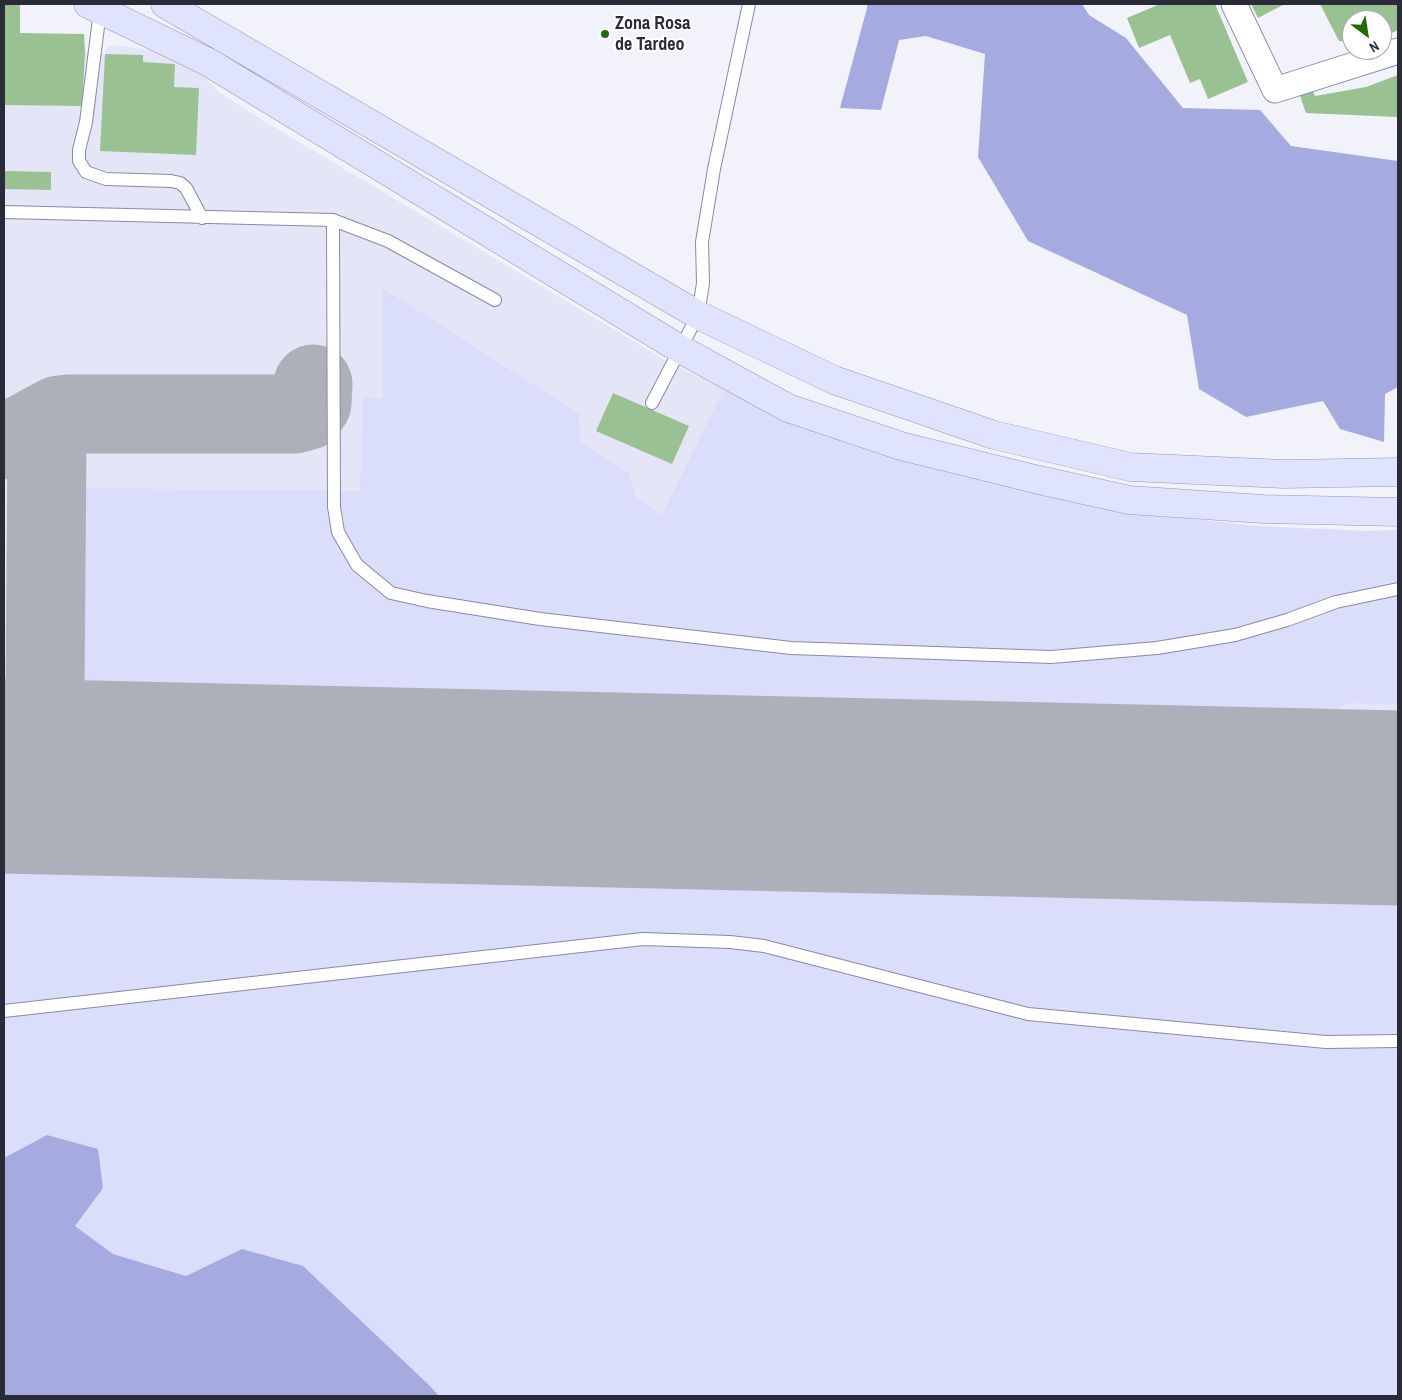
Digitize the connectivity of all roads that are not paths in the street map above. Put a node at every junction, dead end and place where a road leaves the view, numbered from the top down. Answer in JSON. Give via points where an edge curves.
{"nodes":[{"id":1,"x":165,"y":4,"type":"edge"},
{"id":2,"x":748,"y":4,"type":"edge"},
{"id":3,"x":1234,"y":4,"type":"edge"},
{"id":4,"x":94,"y":7,"type":"edge"},
{"id":5,"x":1398,"y":51,"type":"edge"},
{"id":6,"x":4,"y":212,"type":"edge"},
{"id":7,"x":202,"y":218,"type":"junction"},
{"id":8,"x":332,"y":220,"type":"junction"},
{"id":9,"x":494,"y":300,"type":"dead end"},
{"id":10,"x":698,"y":315,"type":"junction"},
{"id":11,"x":680,"y":349,"type":"junction"},
{"id":12,"x":652,"y":403,"type":"dead end"},
{"id":13,"x":1398,"y":472,"type":"edge"},
{"id":14,"x":1398,"y":512,"type":"edge"},
{"id":15,"x":1398,"y":589,"type":"edge"},
{"id":16,"x":4,"y":1011,"type":"edge"},
{"id":17,"x":1398,"y":1041,"type":"edge"}],
"edges":[{"from":1,"to":10,"type":"main road"},
{"from":2,"to":10,"type":"lane","via":[[702,242]]},
{"from":3,"to":5,"type":"street","via":[[1275,90]]},
{"from":4,"to":7,"type":"lane","via":[[86,122],[79,161],[86,172],[106,179],[180,182]]},
{"from":4,"to":11,"type":"main road","via":[[208,62]]},
{"from":6,"to":7,"type":"lane"},
{"from":7,"to":8,"type":"lane"},
{"from":8,"to":9,"type":"lane","via":[[388,242]]},
{"from":8,"to":15,"type":"lane","via":[[334,507],[338,532],[358,564],[391,593],[540,619],[791,648],[1051,657],[1157,648],[1235,635],[1336,602]]},
{"from":10,"to":11,"type":"lane"},
{"from":10,"to":13,"type":"main road","via":[[834,380],[994,435],[1130,467],[1284,474]]},
{"from":11,"to":12,"type":"lane"},
{"from":11,"to":14,"type":"main road","via":[[788,408],[901,446],[1039,480],[1129,500],[1263,509]]},
{"from":16,"to":17,"type":"lane","via":[[643,939],[764,946],[1028,1014],[1326,1042]]}]}
